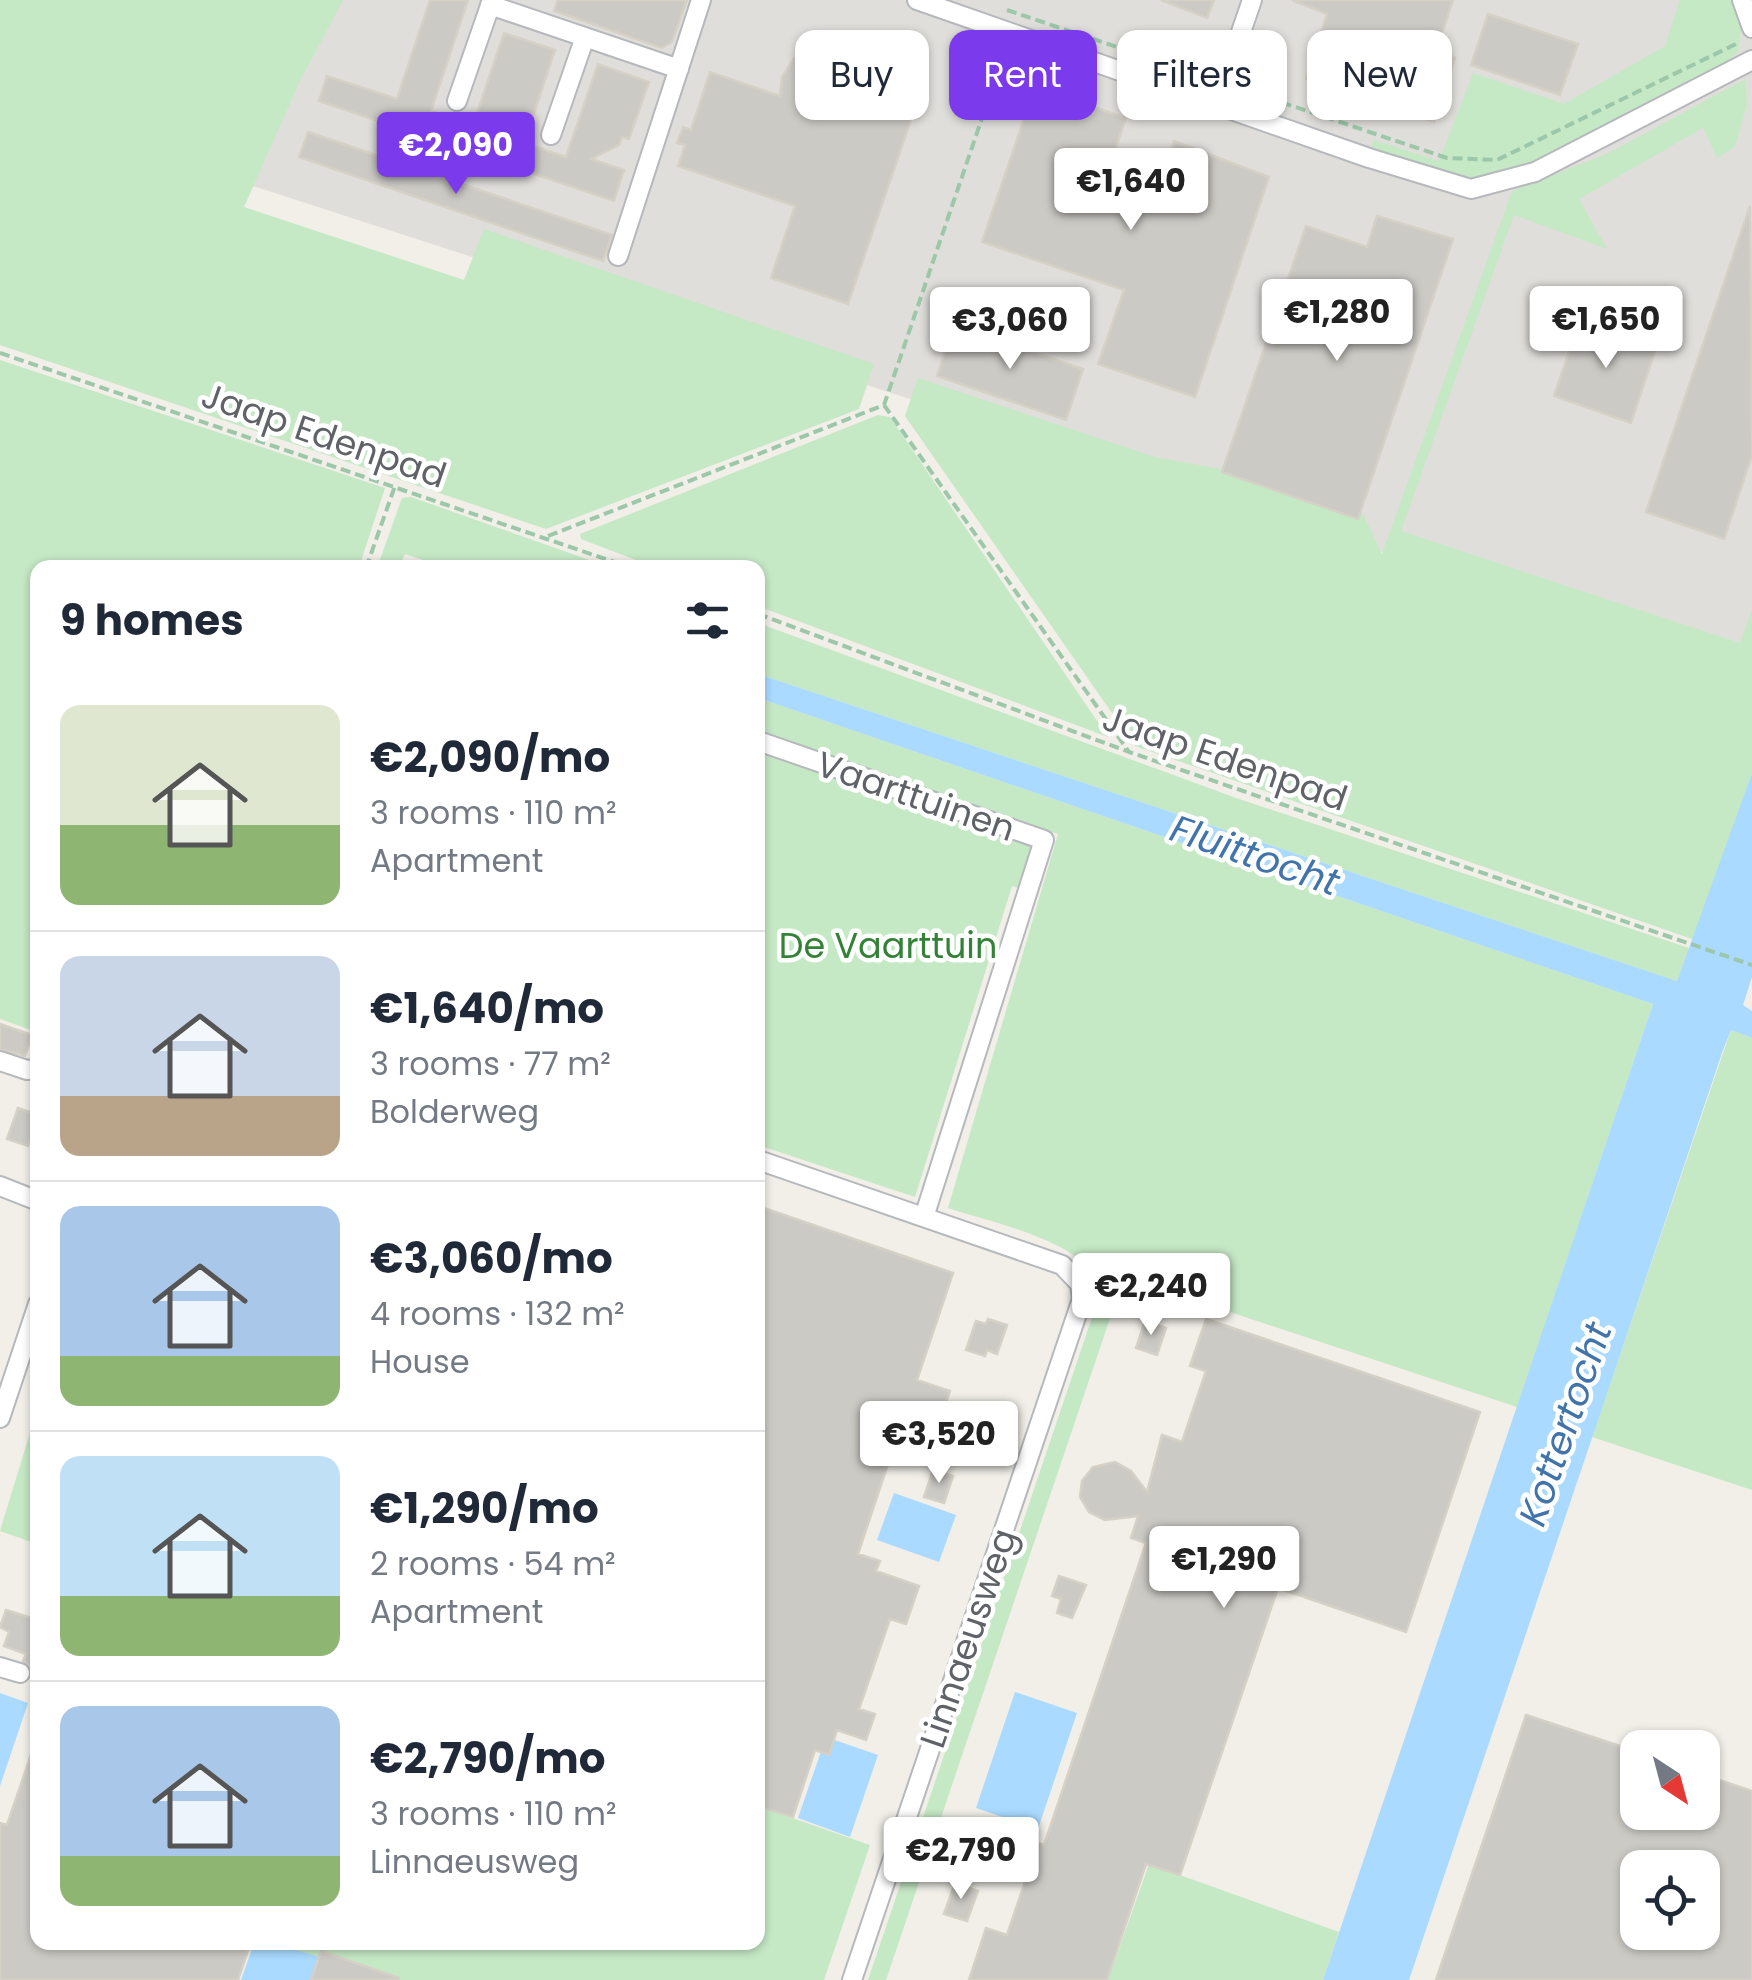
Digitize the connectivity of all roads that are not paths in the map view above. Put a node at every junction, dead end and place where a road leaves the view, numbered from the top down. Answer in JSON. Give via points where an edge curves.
{"nodes":[{"id":1,"x":701,"y":0,"type":"edge"},
{"id":2,"x":918,"y":0,"type":"edge"},
{"id":3,"x":1252,"y":0,"type":"edge"},
{"id":4,"x":1742,"y":0,"type":"edge"},
{"id":5,"x":491,"y":2,"type":"edge"},
{"id":6,"x":1242,"y":30,"type":"edge"},
{"id":7,"x":1752,"y":32,"type":"edge"},
{"id":8,"x":584,"y":37,"type":"junction"},
{"id":9,"x":1752,"y":60,"type":"edge"},
{"id":10,"x":1117,"y":68,"type":"edge"},
{"id":11,"x":679,"y":69,"type":"junction"},
{"id":12,"x":457,"y":102,"type":"dead end"},
{"id":13,"x":1266,"y":120,"type":"edge"},
{"id":14,"x":551,"y":135,"type":"dead end"},
{"id":15,"x":618,"y":256,"type":"dead end"},
{"id":16,"x":765,"y":743,"type":"edge"},
{"id":17,"x":0,"y":1061,"type":"edge"},
{"id":18,"x":30,"y":1070,"type":"edge"},
{"id":19,"x":765,"y":1162,"type":"edge"},
{"id":20,"x":0,"y":1186,"type":"edge"},
{"id":21,"x":30,"y":1197,"type":"edge"},
{"id":22,"x":925,"y":1214,"type":"junction"},
{"id":23,"x":30,"y":1328,"type":"edge"},
{"id":24,"x":0,"y":1418,"type":"edge"},
{"id":25,"x":0,"y":1667,"type":"edge"},
{"id":26,"x":20,"y":1673,"type":"dead end"},
{"id":27,"x":852,"y":1980,"type":"edge"}],
"edges":[{"from":1,"to":11,"type":"street"},
{"from":2,"to":10,"type":"street"},
{"from":3,"to":6,"type":"street"},
{"from":4,"to":7,"type":"street"},
{"from":5,"to":8,"type":"street"},
{"from":5,"to":12,"type":"street"},
{"from":8,"to":11,"type":"street"},
{"from":8,"to":14,"type":"street"},
{"from":9,"to":13,"type":"street","via":[[1535,172],[1471,189]]},
{"from":11,"to":15,"type":"street"},
{"from":16,"to":22,"type":"street","name":"Vaarttuinen","via":[[1044,840]]},
{"from":17,"to":18,"type":"street"},
{"from":19,"to":22,"type":"street","name":"Linnaeusweg"},
{"from":20,"to":21,"type":"street"},
{"from":22,"to":27,"type":"street","name":"Linnaeusweg","via":[[1062,1265],[1080,1284],[1082,1299]]},
{"from":23,"to":24,"type":"street"},
{"from":25,"to":26,"type":"street"}]}
